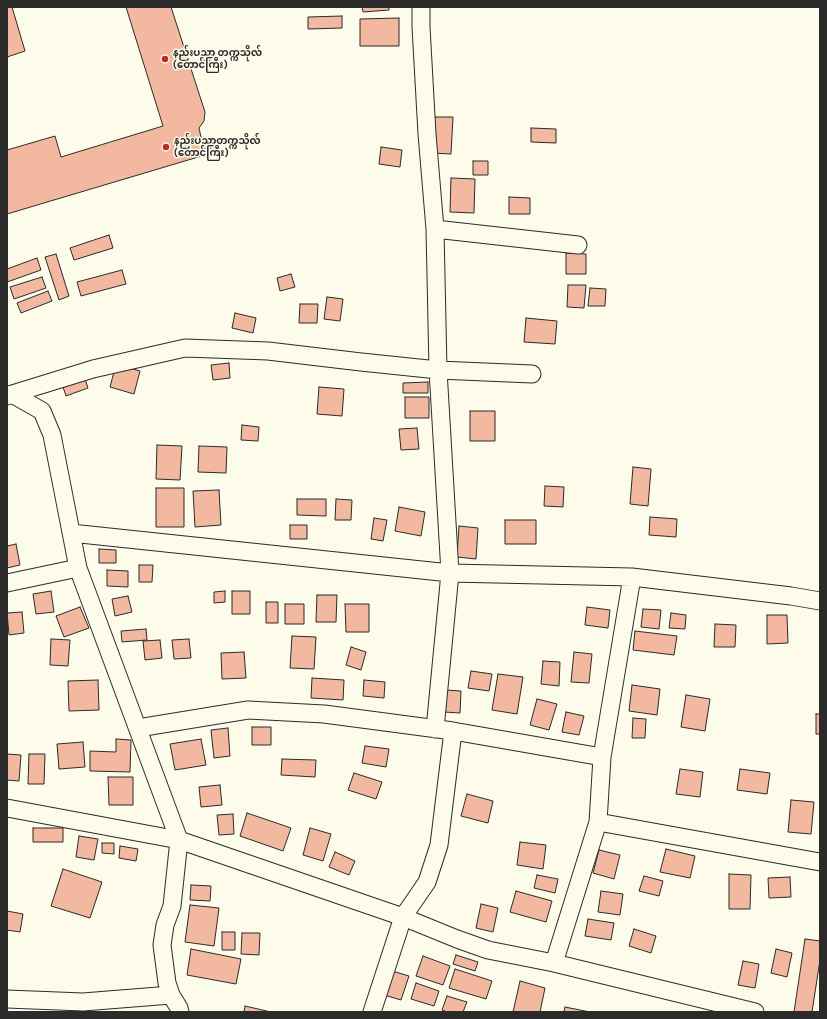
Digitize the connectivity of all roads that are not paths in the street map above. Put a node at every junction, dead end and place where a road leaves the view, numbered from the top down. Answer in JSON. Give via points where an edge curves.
{"nodes":[{"id":1,"x":421,"y":7,"type":"edge"},
{"id":2,"x":436,"y":229,"type":"junction"},
{"id":3,"x":578,"y":245,"type":"dead end"},
{"id":4,"x":438,"y":370,"type":"junction"},
{"id":5,"x":532,"y":374,"type":"dead end"},
{"id":6,"x":10,"y":395,"type":"edge"},
{"id":7,"x":72,"y":533,"type":"junction"},
{"id":8,"x":78,"y":568,"type":"junction"},
{"id":9,"x":450,"y":573,"type":"junction"},
{"id":10,"x":632,"y":577,"type":"junction"},
{"id":11,"x":7,"y":582,"type":"edge"},
{"id":12,"x":820,"y":601,"type":"edge"},
{"id":13,"x":138,"y":728,"type":"junction"},
{"id":14,"x":436,"y":729,"type":"junction"},
{"id":15,"x":453,"y":731,"type":"junction"},
{"id":16,"x":602,"y":757,"type":"junction"},
{"id":17,"x":7,"y":808,"type":"edge"},
{"id":18,"x":598,"y":822,"type":"junction"},
{"id":19,"x":179,"y":840,"type":"junction"},
{"id":20,"x":820,"y":862,"type":"edge"},
{"id":21,"x":403,"y":917,"type":"junction"},
{"id":22,"x":554,"y":963,"type":"junction"},
{"id":23,"x":171,"y":995,"type":"junction"},
{"id":24,"x":7,"y":999,"type":"edge"},
{"id":25,"x":180,"y":1012,"type":"edge"},
{"id":26,"x":372,"y":1012,"type":"edge"},
{"id":27,"x":755,"y":1012,"type":"edge"}],
"edges":[{"from":1,"to":2,"type":"street","via":[[427,126]]},
{"from":2,"to":3,"type":"street"},
{"from":2,"to":4,"type":"street"},
{"from":4,"to":5,"type":"street"},
{"from":4,"to":6,"type":"street","via":[[268,351],[185,348],[93,369]]},
{"from":4,"to":9,"type":"street"},
{"from":6,"to":7,"type":"street","via":[[42,411],[52,435]]},
{"from":7,"to":8,"type":"street"},
{"from":7,"to":9,"type":"street"},
{"from":8,"to":11,"type":"street"},
{"from":8,"to":13,"type":"street"},
{"from":9,"to":10,"type":"street"},
{"from":9,"to":14,"type":"street"},
{"from":10,"to":12,"type":"street"},
{"from":10,"to":16,"type":"street"},
{"from":13,"to":14,"type":"street","via":[[248,710],[324,714]]},
{"from":13,"to":19,"type":"street"},
{"from":14,"to":15,"type":"street"},
{"from":15,"to":16,"type":"street"},
{"from":15,"to":21,"type":"street","via":[[439,845],[427,882]]},
{"from":16,"to":18,"type":"street"},
{"from":17,"to":19,"type":"street"},
{"from":18,"to":20,"type":"street"},
{"from":18,"to":22,"type":"street"},
{"from":19,"to":21,"type":"street"},
{"from":19,"to":23,"type":"street","via":[[172,906],[165,925],[162,945]]},
{"from":21,"to":22,"type":"street","via":[[488,950]]},
{"from":21,"to":26,"type":"street"},
{"from":22,"to":27,"type":"street"},
{"from":23,"to":24,"type":"street","via":[[83,1002]]},
{"from":23,"to":25,"type":"street"}]}
